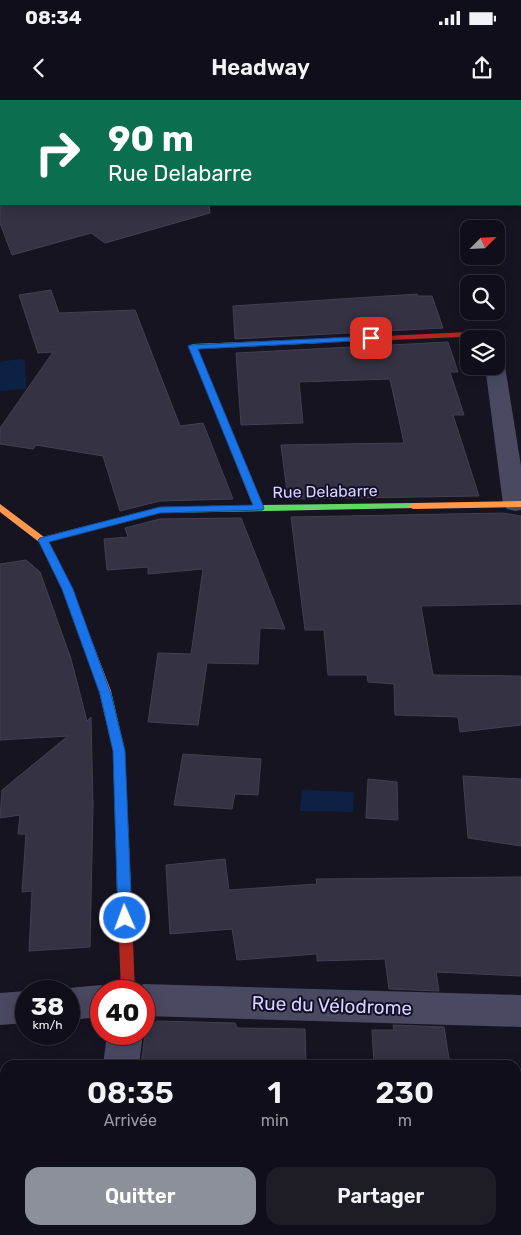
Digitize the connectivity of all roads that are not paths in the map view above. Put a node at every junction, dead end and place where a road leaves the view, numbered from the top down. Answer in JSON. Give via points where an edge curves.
{"nodes":[{"id":1,"x":460,"y":334,"type":"edge"},
{"id":2,"x":496,"y":375,"type":"edge"},
{"id":3,"x":518,"y":504,"type":"edge"},
{"id":4,"x":0,"y":507,"type":"edge"},
{"id":5,"x":259,"y":508,"type":"junction"},
{"id":6,"x":43,"y":540,"type":"junction"},
{"id":7,"x":128,"y":980,"type":"edge"},
{"id":8,"x":155,"y":1000,"type":"edge"},
{"id":9,"x":15,"y":1008,"type":"edge"},
{"id":10,"x":0,"y":1009,"type":"edge"},
{"id":11,"x":521,"y":1011,"type":"edge"},
{"id":12,"x":124,"y":1045,"type":"edge"},
{"id":13,"x":122,"y":1060,"type":"edge"}],
"edges":[{"from":1,"to":5,"type":"street","via":[[193,346]]},
{"from":2,"to":3,"type":"street"},
{"from":3,"to":5,"type":"street","name":"Rue Delabarre"},
{"from":4,"to":6,"type":"street"},
{"from":5,"to":6,"type":"street","name":"Rue Delabarre","via":[[160,510]]},
{"from":6,"to":7,"type":"street","via":[[67,589],[106,694],[119,751]]},
{"from":8,"to":11,"type":"street","name":"Rue du Vélodrome"},
{"from":9,"to":10,"type":"street"},
{"from":12,"to":13,"type":"street"}]}
